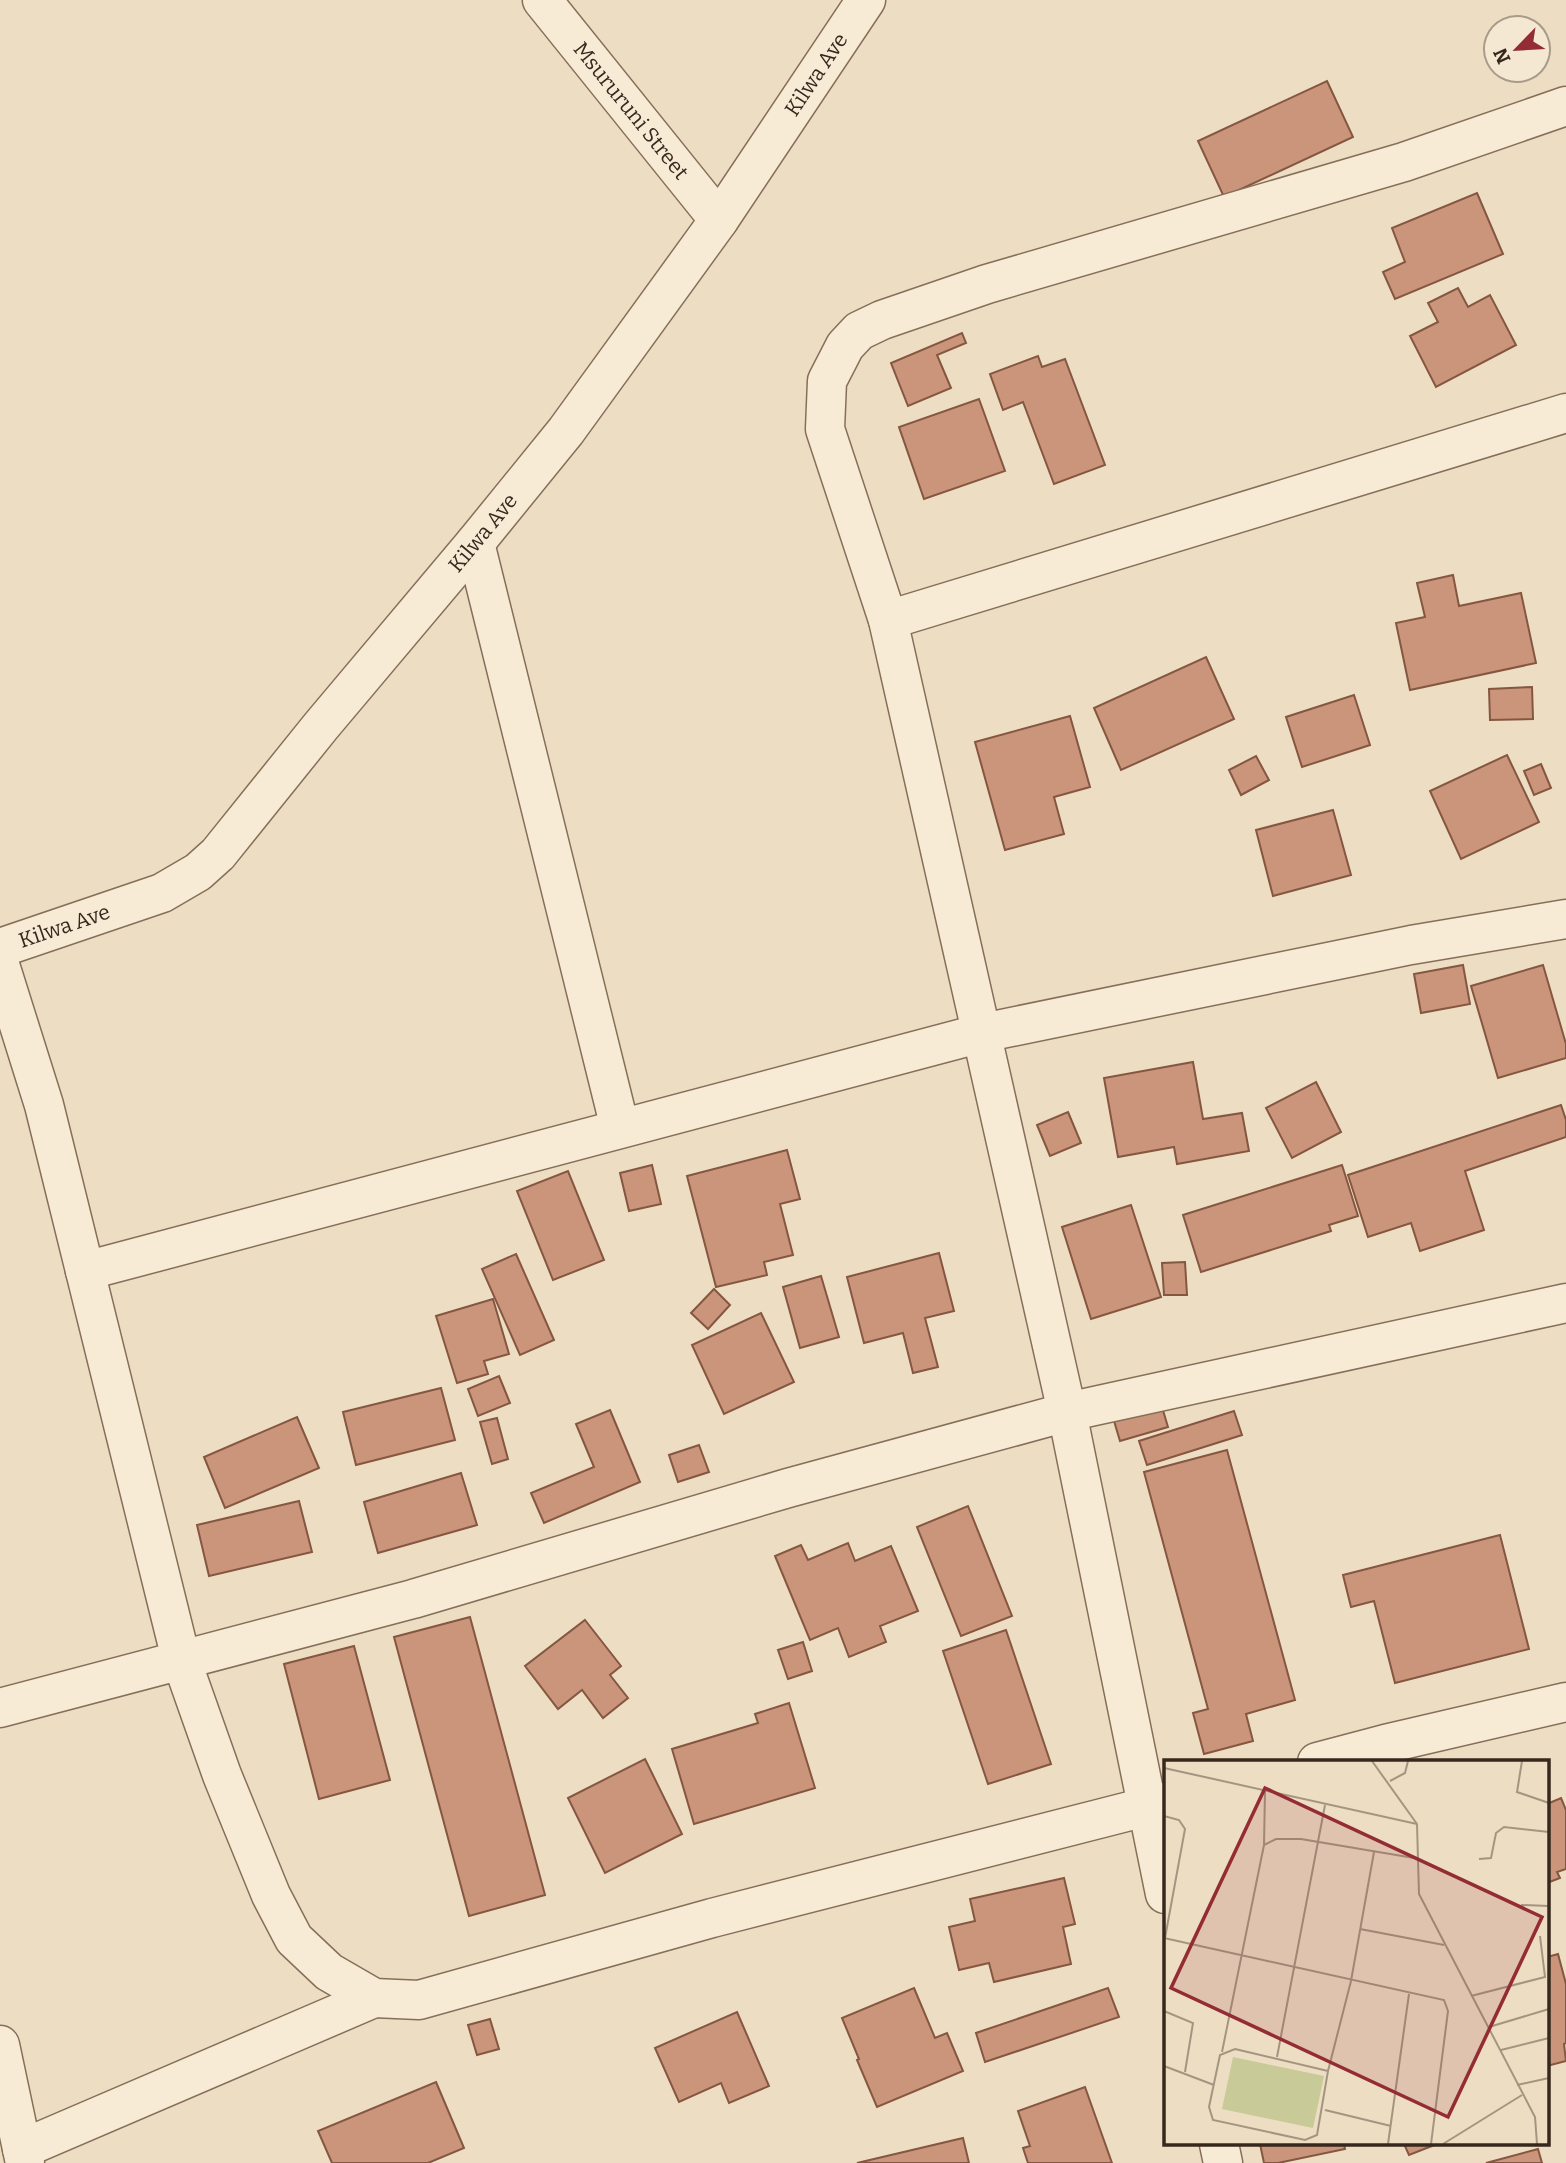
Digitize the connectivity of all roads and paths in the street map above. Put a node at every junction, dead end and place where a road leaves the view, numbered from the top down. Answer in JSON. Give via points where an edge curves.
{"nodes":[{"id":1,"x":542,"y":0,"type":"edge"},
{"id":2,"x":860,"y":3,"type":"edge"},
{"id":3,"x":1566,"y":106,"type":"edge"},
{"id":4,"x":719,"y":220,"type":"junction"},
{"id":5,"x":1566,"y":413,"type":"edge"},
{"id":6,"x":475,"y":543,"type":"junction"},
{"id":7,"x":888,"y":620,"type":"junction"},
{"id":8,"x":1566,"y":919,"type":"edge"},
{"id":9,"x":0,"y":948,"type":"edge"},
{"id":10,"x":0,"y":965,"type":"edge"},
{"id":11,"x":982,"y":1033,"type":"junction"},
{"id":12,"x":620,"y":1128,"type":"junction"},
{"id":13,"x":85,"y":1271,"type":"junction"},
{"id":14,"x":1566,"y":1303,"type":"edge"},
{"id":15,"x":1067,"y":1412,"type":"junction"},
{"id":16,"x":181,"y":1659,"type":"junction"},
{"id":17,"x":1566,"y":1702,"type":"edge"},
{"id":18,"x":0,"y":1708,"type":"edge"},
{"id":19,"x":1325,"y":1760,"type":"edge"},
{"id":20,"x":1156,"y":1805,"type":"edge"},
{"id":21,"x":1164,"y":1884,"type":"edge"},
{"id":22,"x":374,"y":1998,"type":"junction"},
{"id":23,"x":0,"y":2045,"type":"edge"},
{"id":24,"x":23,"y":2156,"type":"edge"}],
"edges":[{"from":1,"to":4,"type":"street","name":"Msururuni Street"},
{"from":2,"to":4,"type":"street","name":"Kilwa Ave"},
{"from":3,"to":7,"type":"street","via":[[1404,162],[987,284],[859,331],[845,346],[827,381],[825,429]]},
{"from":4,"to":6,"type":"street","name":"Kilwa Ave","via":[[566,432]]},
{"from":5,"to":7,"type":"street"},
{"from":6,"to":9,"type":"street","name":"Kilwa Ave","via":[[237,833],[198,873],[162,893]]},
{"from":6,"to":12,"type":"street"},
{"from":7,"to":11,"type":"street"},
{"from":8,"to":11,"type":"street","via":[[1411,945]]},
{"from":10,"to":13,"type":"street","via":[[44,1105]]},
{"from":11,"to":12,"type":"street"},
{"from":11,"to":15,"type":"street"},
{"from":12,"to":13,"type":"street"},
{"from":13,"to":16,"type":"street"},
{"from":14,"to":15,"type":"street"},
{"from":15,"to":16,"type":"street","via":[[788,1488],[413,1599]]},
{"from":15,"to":20,"type":"street"},
{"from":16,"to":18,"type":"street"},
{"from":16,"to":22,"type":"street","via":[[222,1775],[294,1939],[329,1972]]},
{"from":17,"to":19,"type":"street"},
{"from":20,"to":21,"type":"street"},
{"from":20,"to":22,"type":"street","via":[[712,1917],[419,2000]]},
{"from":22,"to":24,"type":"street"},
{"from":23,"to":24,"type":"street"}]}
